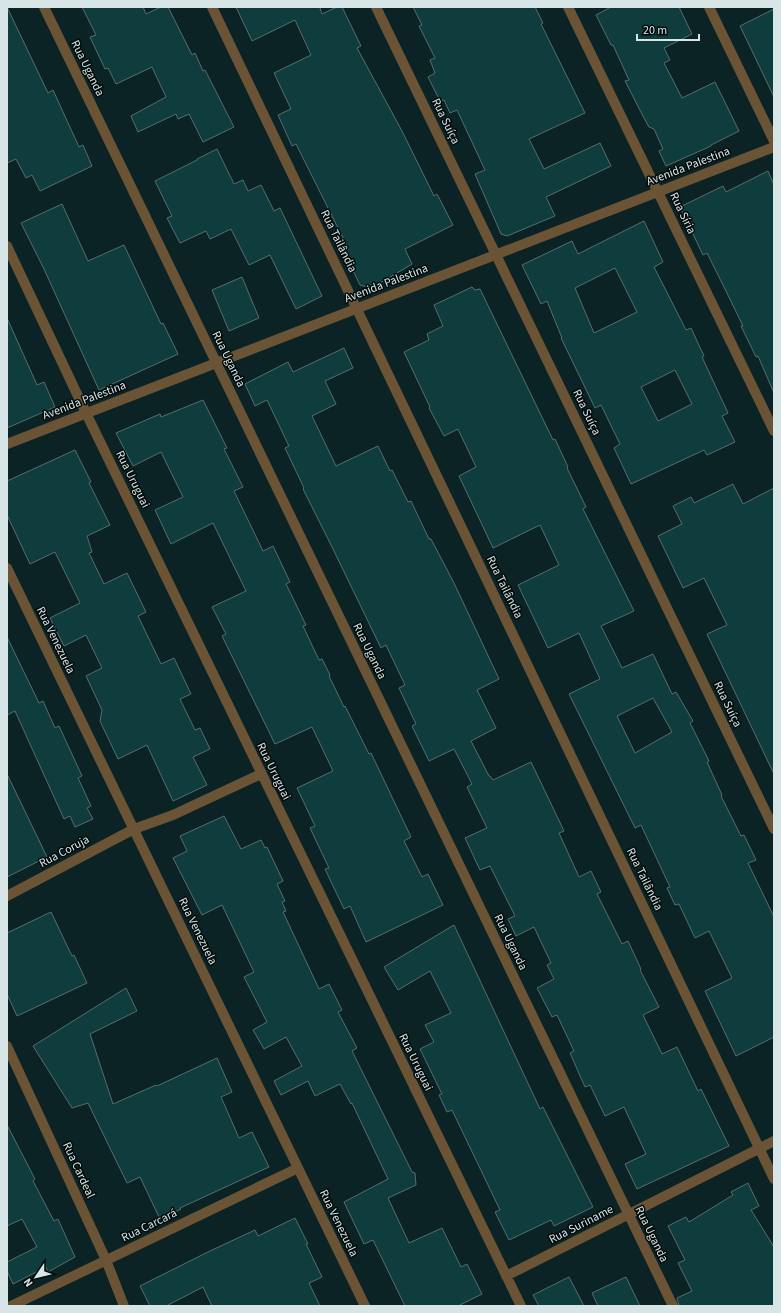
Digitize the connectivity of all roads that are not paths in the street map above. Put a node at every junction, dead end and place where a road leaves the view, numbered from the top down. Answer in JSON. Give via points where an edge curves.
{"nodes":[{"id":1,"x":44,"y":7,"type":"edge"},
{"id":2,"x":212,"y":7,"type":"edge"},
{"id":3,"x":376,"y":7,"type":"edge"},
{"id":4,"x":568,"y":7,"type":"edge"},
{"id":5,"x":709,"y":7,"type":"edge"},
{"id":6,"x":774,"y":141,"type":"edge"},
{"id":7,"x":774,"y":147,"type":"edge"},
{"id":8,"x":658,"y":192,"type":"junction"},
{"id":9,"x":7,"y":246,"type":"edge"},
{"id":10,"x":496,"y":254,"type":"junction"},
{"id":11,"x":356,"y":308,"type":"junction"},
{"id":12,"x":216,"y":363,"type":"junction"},
{"id":13,"x":86,"y":413,"type":"junction"},
{"id":14,"x":774,"y":431,"type":"edge"},
{"id":15,"x":7,"y":444,"type":"edge"},
{"id":16,"x":7,"y":568,"type":"edge"},
{"id":17,"x":261,"y":774,"type":"junction"},
{"id":18,"x":774,"y":829,"type":"edge"},
{"id":19,"x":134,"y":830,"type":"junction"},
{"id":20,"x":7,"y":896,"type":"edge"},
{"id":21,"x":7,"y":1046,"type":"edge"},
{"id":22,"x":774,"y":1140,"type":"edge"},
{"id":23,"x":759,"y":1148,"type":"junction"},
{"id":24,"x":298,"y":1168,"type":"junction"},
{"id":25,"x":774,"y":1179,"type":"edge"},
{"id":26,"x":628,"y":1214,"type":"junction"},
{"id":27,"x":106,"y":1260,"type":"junction"},
{"id":28,"x":506,"y":1276,"type":"junction"},
{"id":29,"x":12,"y":1306,"type":"edge"},
{"id":30,"x":124,"y":1306,"type":"edge"},
{"id":31,"x":365,"y":1306,"type":"edge"},
{"id":32,"x":521,"y":1306,"type":"edge"},
{"id":33,"x":673,"y":1306,"type":"edge"}],
"edges":[{"from":1,"to":12,"type":"street","name":"Rua Uganda"},
{"from":2,"to":11,"type":"street","name":"Rua Tailândia"},
{"from":3,"to":10,"type":"street","name":"Rua Suíça"},
{"from":4,"to":8,"type":"street","name":"Rua Síria"},
{"from":5,"to":6,"type":"street"},
{"from":7,"to":8,"type":"street","name":"Avenida Palestina"},
{"from":8,"to":10,"type":"street","name":"Avenida Palestina"},
{"from":8,"to":14,"type":"street","name":"Rua Síria"},
{"from":9,"to":13,"type":"street","name":"Rua Uruguai"},
{"from":10,"to":11,"type":"street","name":"Avenida Palestina"},
{"from":10,"to":18,"type":"street","name":"Rua Suíça"},
{"from":11,"to":12,"type":"street","name":"Avenida Palestina"},
{"from":11,"to":23,"type":"street","name":"Rua Tailândia"},
{"from":12,"to":13,"type":"street","name":"Avenida Palestina"},
{"from":12,"to":26,"type":"street","name":"Rua Uganda"},
{"from":13,"to":15,"type":"street","name":"Avenida Palestina"},
{"from":13,"to":17,"type":"street","name":"Rua Uruguai"},
{"from":16,"to":19,"type":"street","name":"Rua Venezuela"},
{"from":17,"to":19,"type":"street","name":"Rua Coruja","via":[[173,815]]},
{"from":17,"to":28,"type":"street","name":"Rua Uruguai"},
{"from":19,"to":20,"type":"street","name":"Rua Coruja"},
{"from":19,"to":24,"type":"street","name":"Rua Venezuela"},
{"from":21,"to":27,"type":"street","name":"Rua Cardeal"},
{"from":22,"to":23,"type":"street","name":"Rua Suriname"},
{"from":23,"to":25,"type":"street","name":"Rua Tailândia"},
{"from":23,"to":26,"type":"street","name":"Rua Suriname"},
{"from":24,"to":27,"type":"street","name":"Rua Carcará"},
{"from":24,"to":31,"type":"street","name":"Rua Venezuela"},
{"from":26,"to":28,"type":"street","name":"Rua Suriname"},
{"from":26,"to":33,"type":"street","name":"Rua Uganda"},
{"from":27,"to":29,"type":"street","name":"Rua Carcará"},
{"from":27,"to":30,"type":"street","name":"Rua Cardeal"},
{"from":28,"to":32,"type":"street","name":"Rua Uruguai"}]}
